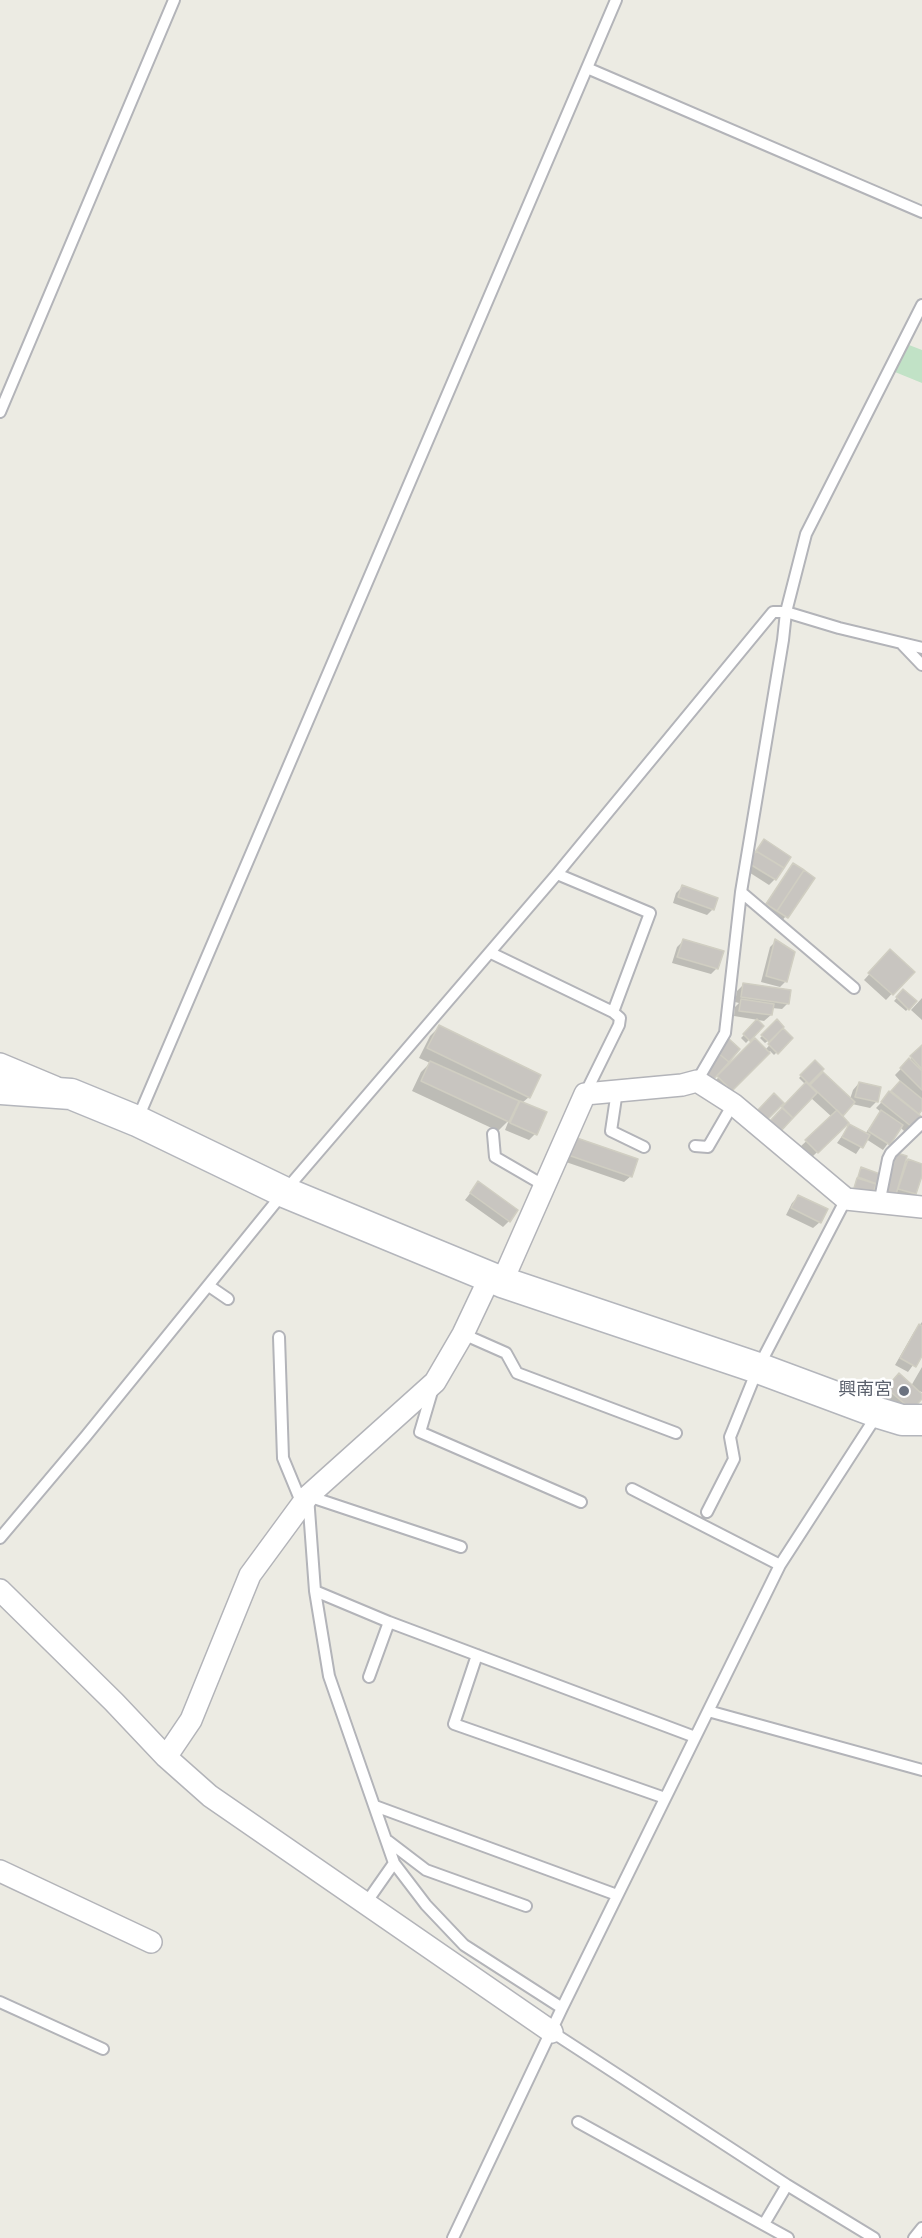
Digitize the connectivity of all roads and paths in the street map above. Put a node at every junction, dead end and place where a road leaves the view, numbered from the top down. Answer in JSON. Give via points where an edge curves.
{"nodes":[{"id":1,"x":174,"y":0,"type":"edge"},
{"id":2,"x":616,"y":0,"type":"edge"},
{"id":3,"x":587,"y":68,"type":"junction"},
{"id":4,"x":922,"y":212,"type":"edge"},
{"id":5,"x":922,"y":306,"type":"edge"},
{"id":6,"x":0,"y":412,"type":"edge"},
{"id":7,"x":786,"y":612,"type":"junction"},
{"id":8,"x":901,"y":643,"type":"junction"},
{"id":9,"x":922,"y":648,"type":"edge"},
{"id":10,"x":922,"y":665,"type":"edge"},
{"id":11,"x":557,"y":874,"type":"junction"},
{"id":12,"x":741,"y":892,"type":"junction"},
{"id":13,"x":491,"y":953,"type":"junction"},
{"id":14,"x":854,"y":988,"type":"dead end"},
{"id":15,"x":613,"y":1012,"type":"junction"},
{"id":16,"x":0,"y":1064,"type":"edge"},
{"id":17,"x":697,"y":1081,"type":"junction"},
{"id":18,"x":0,"y":1089,"type":"edge"},
{"id":19,"x":617,"y":1091,"type":"junction"},
{"id":20,"x":71,"y":1094,"type":"junction"},
{"id":21,"x":585,"y":1094,"type":"junction"},
{"id":22,"x":733,"y":1104,"type":"junction"},
{"id":23,"x":137,"y":1121,"type":"junction"},
{"id":24,"x":922,"y":1123,"type":"edge"},
{"id":25,"x":493,"y":1134,"type":"dead end"},
{"id":26,"x":695,"y":1146,"type":"dead end"},
{"id":27,"x":644,"y":1147,"type":"dead end"},
{"id":28,"x":544,"y":1186,"type":"junction"},
{"id":29,"x":284,"y":1192,"type":"junction"},
{"id":30,"x":846,"y":1199,"type":"junction"},
{"id":31,"x":879,"y":1204,"type":"junction"},
{"id":32,"x":922,"y":1207,"type":"edge"},
{"id":33,"x":496,"y":1280,"type":"junction"},
{"id":34,"x":209,"y":1286,"type":"junction"},
{"id":35,"x":228,"y":1299,"type":"dead end"},
{"id":36,"x":464,"y":1334,"type":"junction"},
{"id":37,"x":279,"y":1337,"type":"dead end"},
{"id":38,"x":758,"y":1368,"type":"junction"},
{"id":39,"x":435,"y":1382,"type":"junction"},
{"id":40,"x":879,"y":1413,"type":"junction"},
{"id":41,"x":922,"y":1420,"type":"edge"},
{"id":42,"x":676,"y":1433,"type":"dead end"},
{"id":43,"x":632,"y":1489,"type":"dead end"},
{"id":44,"x":305,"y":1500,"type":"junction"},
{"id":45,"x":581,"y":1502,"type":"dead end"},
{"id":46,"x":707,"y":1512,"type":"dead end"},
{"id":47,"x":0,"y":1538,"type":"edge"},
{"id":48,"x":461,"y":1547,"type":"dead end"},
{"id":49,"x":780,"y":1565,"type":"junction"},
{"id":50,"x":0,"y":1590,"type":"edge"},
{"id":51,"x":315,"y":1591,"type":"junction"},
{"id":52,"x":389,"y":1622,"type":"junction"},
{"id":53,"x":477,"y":1655,"type":"junction"},
{"id":54,"x":369,"y":1677,"type":"dead end"},
{"id":55,"x":708,"y":1711,"type":"junction"},
{"id":56,"x":696,"y":1737,"type":"junction"},
{"id":57,"x":166,"y":1757,"type":"junction"},
{"id":58,"x":922,"y":1770,"type":"edge"},
{"id":59,"x":665,"y":1798,"type":"junction"},
{"id":60,"x":375,"y":1806,"type":"junction"},
{"id":61,"x":388,"y":1841,"type":"junction"},
{"id":62,"x":394,"y":1863,"type":"junction"},
{"id":63,"x":0,"y":1871,"type":"edge"},
{"id":64,"x":617,"y":1895,"type":"junction"},
{"id":65,"x":366,"y":1903,"type":"junction"},
{"id":66,"x":526,"y":1906,"type":"dead end"},
{"id":67,"x":151,"y":1942,"type":"dead end"},
{"id":68,"x":0,"y":2002,"type":"edge"},
{"id":69,"x":562,"y":2008,"type":"junction"},
{"id":70,"x":552,"y":2032,"type":"junction"},
{"id":71,"x":103,"y":2049,"type":"dead end"},
{"id":72,"x":578,"y":2122,"type":"dead end"},
{"id":73,"x":787,"y":2185,"type":"junction"},
{"id":74,"x":764,"y":2224,"type":"junction"},
{"id":75,"x":922,"y":2228,"type":"edge"},
{"id":76,"x":453,"y":2238,"type":"edge"},
{"id":77,"x":788,"y":2238,"type":"edge"},
{"id":78,"x":874,"y":2238,"type":"edge"},
{"id":79,"x":914,"y":2238,"type":"edge"}],
"edges":[{"from":1,"to":6,"type":"lane"},
{"from":2,"to":3,"type":"lane"},
{"from":3,"to":4,"type":"lane"},
{"from":3,"to":23,"type":"lane"},
{"from":5,"to":7,"type":"lane","via":[[806,534]]},
{"from":7,"to":8,"type":"lane"},
{"from":7,"to":11,"type":"lane","via":[[773,612]]},
{"from":7,"to":12,"type":"lane"},
{"from":8,"to":9,"type":"lane"},
{"from":8,"to":10,"type":"lane"},
{"from":11,"to":13,"type":"lane"},
{"from":11,"to":15,"type":"lane","via":[[650,913]]},
{"from":12,"to":14,"type":"lane"},
{"from":12,"to":17,"type":"lane","via":[[725,1033]]},
{"from":13,"to":15,"type":"lane"},
{"from":13,"to":29,"type":"lane"},
{"from":15,"to":21,"type":"lane","via":[[620,1017],[619,1025]]},
{"from":16,"to":20,"type":"street"},
{"from":17,"to":19,"type":"street"},
{"from":17,"to":22,"type":"street"},
{"from":18,"to":20,"type":"street"},
{"from":19,"to":21,"type":"street"},
{"from":19,"to":27,"type":"lane","via":[[611,1131]]},
{"from":20,"to":23,"type":"street"},
{"from":21,"to":28,"type":"street"},
{"from":22,"to":26,"type":"lane","via":[[708,1147]]},
{"from":22,"to":30,"type":"street"},
{"from":23,"to":29,"type":"street"},
{"from":24,"to":31,"type":"lane","via":[[891,1153]]},
{"from":25,"to":28,"type":"lane","via":[[495,1157]]},
{"from":28,"to":33,"type":"street"},
{"from":29,"to":33,"type":"street"},
{"from":29,"to":34,"type":"lane"},
{"from":30,"to":31,"type":"street"},
{"from":30,"to":38,"type":"lane"},
{"from":31,"to":32,"type":"street"},
{"from":33,"to":36,"type":"street"},
{"from":33,"to":38,"type":"street"},
{"from":34,"to":35,"type":"lane"},
{"from":34,"to":47,"type":"lane"},
{"from":36,"to":39,"type":"street"},
{"from":36,"to":42,"type":"lane","via":[[506,1353],[517,1373]]},
{"from":37,"to":44,"type":"lane","via":[[283,1458]]},
{"from":38,"to":40,"type":"street"},
{"from":38,"to":46,"type":"lane","via":[[730,1437],[734,1459]]},
{"from":39,"to":44,"type":"street"},
{"from":39,"to":45,"type":"lane","via":[[420,1432]]},
{"from":40,"to":41,"type":"street","via":[[902,1420]]},
{"from":40,"to":49,"type":"lane"},
{"from":43,"to":49,"type":"lane"},
{"from":44,"to":48,"type":"lane"},
{"from":44,"to":51,"type":"lane"},
{"from":44,"to":57,"type":"street","via":[[250,1575],[191,1720]]},
{"from":49,"to":55,"type":"lane"},
{"from":50,"to":57,"type":"street"},
{"from":51,"to":52,"type":"lane"},
{"from":51,"to":60,"type":"lane","via":[[329,1676]]},
{"from":52,"to":53,"type":"lane"},
{"from":52,"to":54,"type":"lane"},
{"from":53,"to":56,"type":"lane"},
{"from":53,"to":59,"type":"lane","via":[[454,1724]]},
{"from":55,"to":56,"type":"lane"},
{"from":55,"to":58,"type":"lane"},
{"from":56,"to":59,"type":"lane"},
{"from":57,"to":65,"type":"street","via":[[210,1796]]},
{"from":59,"to":64,"type":"lane"},
{"from":60,"to":61,"type":"lane"},
{"from":60,"to":64,"type":"lane"},
{"from":61,"to":62,"type":"lane"},
{"from":61,"to":66,"type":"lane","via":[[426,1870]]},
{"from":62,"to":65,"type":"lane"},
{"from":62,"to":69,"type":"lane","via":[[464,1945]]},
{"from":63,"to":67,"type":"street"},
{"from":64,"to":69,"type":"lane"},
{"from":65,"to":70,"type":"street"},
{"from":68,"to":71,"type":"lane"},
{"from":69,"to":70,"type":"lane"},
{"from":70,"to":73,"type":"lane"},
{"from":70,"to":76,"type":"lane"},
{"from":72,"to":74,"type":"lane"},
{"from":73,"to":74,"type":"lane"},
{"from":73,"to":78,"type":"lane"},
{"from":74,"to":77,"type":"lane"},
{"from":75,"to":79,"type":"lane"}]}
